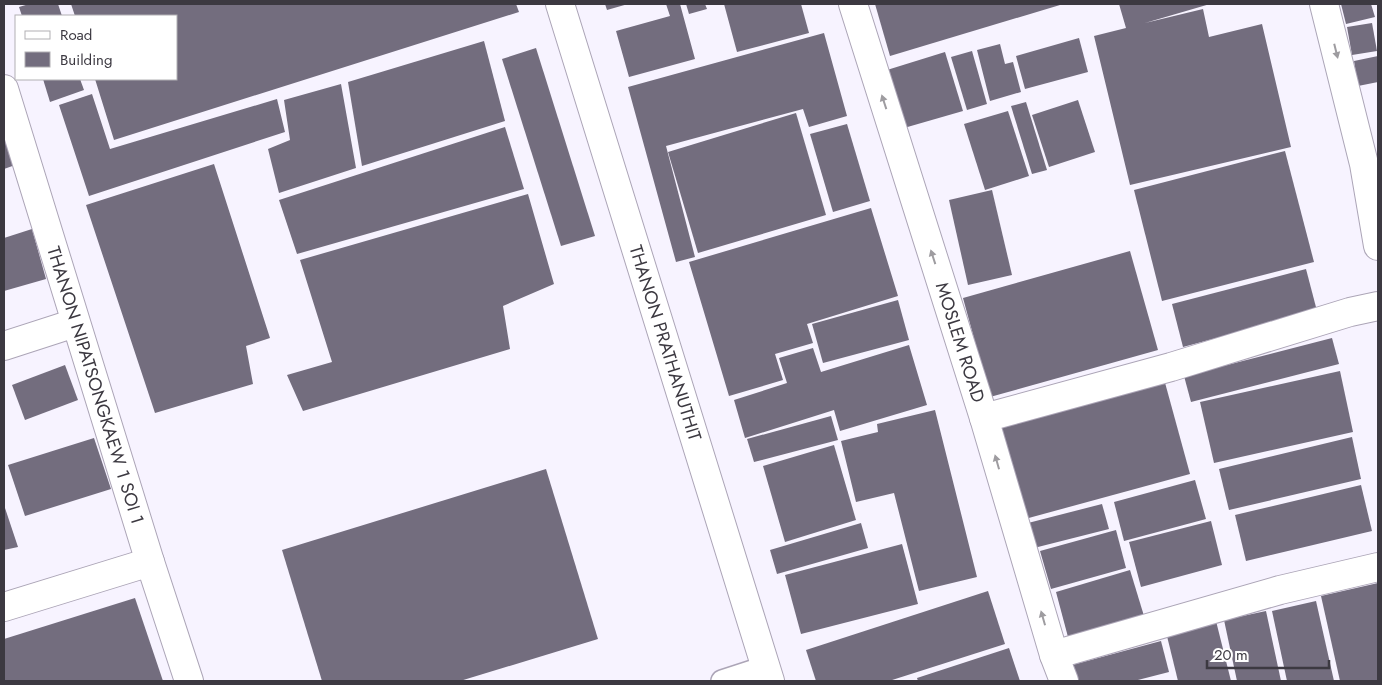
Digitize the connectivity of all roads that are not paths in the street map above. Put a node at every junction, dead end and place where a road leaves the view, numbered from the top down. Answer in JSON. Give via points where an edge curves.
{"nodes":[{"id":1,"x":560,"y":4,"type":"edge"},
{"id":2,"x":853,"y":4,"type":"edge"},
{"id":3,"x":1324,"y":4,"type":"edge"},
{"id":4,"x":5,"y":97,"type":"edge"},
{"id":5,"x":1371,"y":163,"type":"edge"},
{"id":6,"x":1378,"y":246,"type":"edge"},
{"id":7,"x":1378,"y":306,"type":"edge"},
{"id":8,"x":75,"y":323,"type":"junction"},
{"id":9,"x":4,"y":346,"type":"edge"},
{"id":10,"x":984,"y":418,"type":"junction"},
{"id":11,"x":150,"y":562,"type":"junction"},
{"id":12,"x":1378,"y":567,"type":"edge"},
{"id":13,"x":4,"y":607,"type":"edge"},
{"id":14,"x":1054,"y":655,"type":"junction"},
{"id":15,"x":767,"y":674,"type":"edge"},
{"id":16,"x":190,"y":681,"type":"edge"},
{"id":17,"x":722,"y":681,"type":"edge"},
{"id":18,"x":1064,"y":681,"type":"edge"}],
"edges":[{"from":1,"to":15,"type":"street","name":"THANON PRATHANUTHIT"},
{"from":10,"to":2,"type":"street","name":"MOSLEM ROAD","one_way":true},
{"from":3,"to":5,"type":"street","one_way":true},
{"from":4,"to":8,"type":"street","name":"THANON NIPATSONGKAEW 1 SOI 1"},
{"from":5,"to":6,"type":"street"},
{"from":7,"to":10,"type":"street"},
{"from":8,"to":9,"type":"street"},
{"from":8,"to":11,"type":"street","name":"THANON NIPATSONGKAEW 1 SOI 1"},
{"from":14,"to":10,"type":"street","name":"MOSLEM ROAD","one_way":true},
{"from":11,"to":13,"type":"street"},
{"from":11,"to":16,"type":"street","name":"THANON NIPATSONGKAEW 1 SOI 1"},
{"from":12,"to":14,"type":"street","via":[[1280,590]]},
{"from":14,"to":18,"type":"street","name":"MOSLEM ROAD"},
{"from":15,"to":17,"type":"lane"}]}
